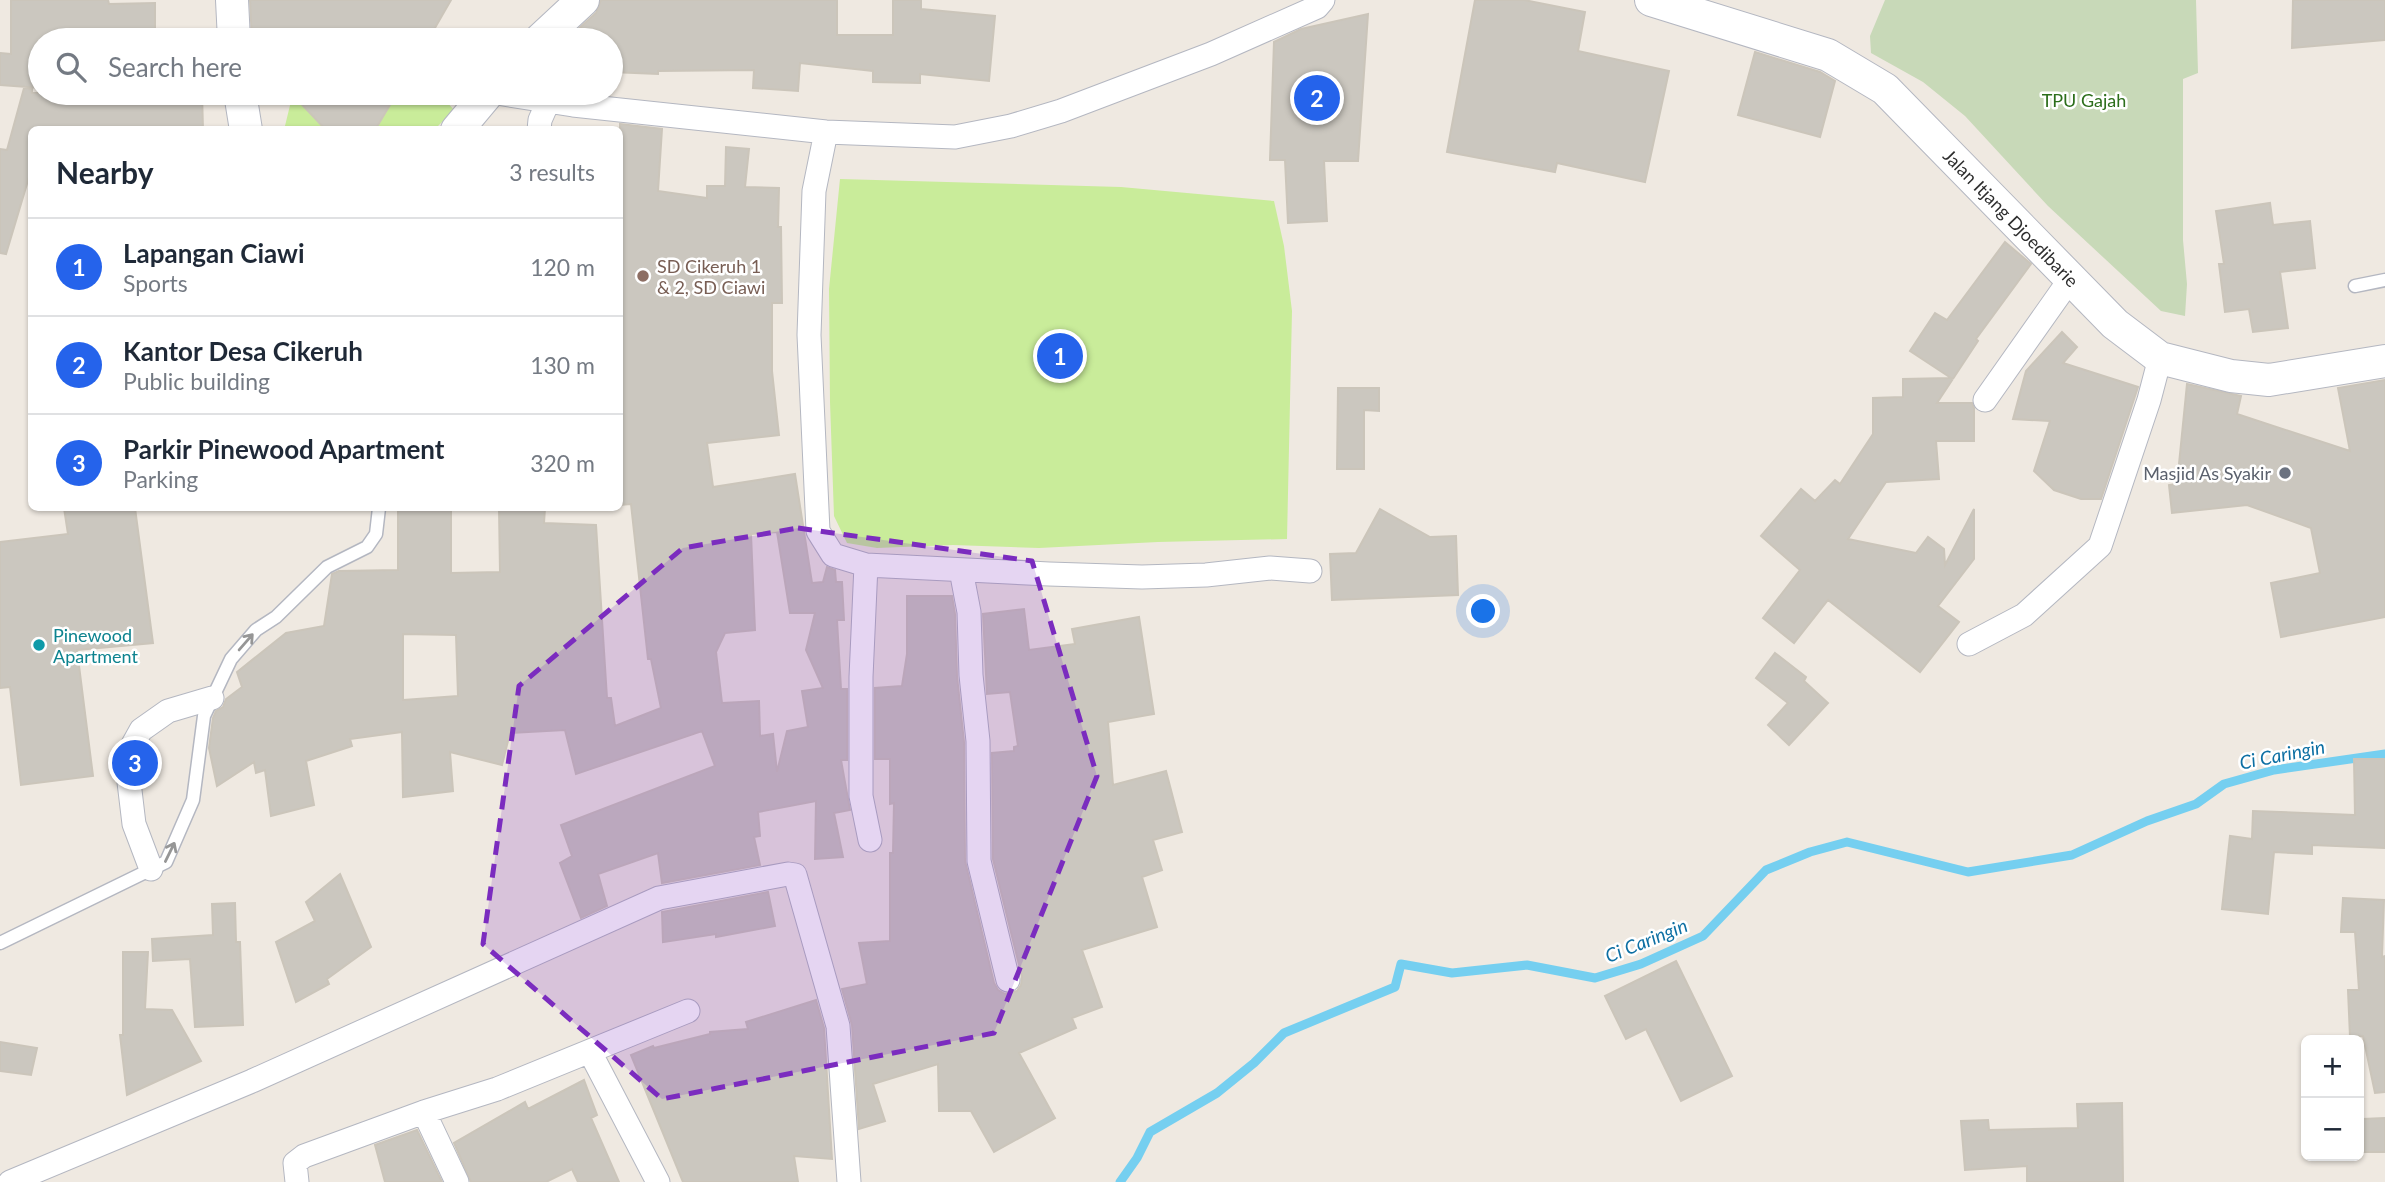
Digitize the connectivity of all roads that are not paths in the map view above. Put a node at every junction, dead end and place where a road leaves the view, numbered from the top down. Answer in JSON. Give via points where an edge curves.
{"nodes":[{"id":1,"x":232,"y":0,"type":"edge"},
{"id":2,"x":583,"y":0,"type":"edge"},
{"id":3,"x":1323,"y":0,"type":"edge"},
{"id":4,"x":1651,"y":0,"type":"edge"},
{"id":5,"x":233,"y":28,"type":"edge"},
{"id":6,"x":553,"y":28,"type":"edge"},
{"id":7,"x":242,"y":105,"type":"edge"},
{"id":8,"x":478,"y":105,"type":"edge"},
{"id":9,"x":547,"y":105,"type":"edge"},
{"id":10,"x":576,"y":105,"type":"edge"},
{"id":11,"x":245,"y":126,"type":"edge"},
{"id":12,"x":460,"y":126,"type":"edge"},
{"id":13,"x":539,"y":126,"type":"edge"},
{"id":14,"x":826,"y":132,"type":"junction"},
{"id":15,"x":2071,"y":278,"type":"junction"},
{"id":16,"x":2385,"y":280,"type":"edge"},
{"id":17,"x":2355,"y":286,"type":"dead end"},
{"id":18,"x":2160,"y":358,"type":"junction"},
{"id":19,"x":2385,"y":361,"type":"edge"},
{"id":20,"x":1985,"y":400,"type":"dead end"},
{"id":21,"x":379,"y":511,"type":"edge"},
{"id":22,"x":866,"y":565,"type":"junction"},
{"id":23,"x":961,"y":570,"type":"junction"},
{"id":24,"x":1310,"y":572,"type":"dead end"},
{"id":25,"x":1969,"y":644,"type":"dead end"},
{"id":26,"x":212,"y":698,"type":"junction"},
{"id":27,"x":870,"y":840,"type":"dead end"},
{"id":28,"x":151,"y":870,"type":"junction"},
{"id":29,"x":0,"y":943,"type":"edge"},
{"id":30,"x":1008,"y":980,"type":"dead end"},
{"id":31,"x":688,"y":1011,"type":"dead end"},
{"id":32,"x":590,"y":1052,"type":"junction"},
{"id":33,"x":424,"y":1112,"type":"junction"},
{"id":34,"x":10,"y":1182,"type":"edge"},
{"id":35,"x":297,"y":1182,"type":"edge"},
{"id":36,"x":457,"y":1182,"type":"edge"},
{"id":37,"x":658,"y":1182,"type":"edge"},
{"id":38,"x":849,"y":1182,"type":"edge"}],
"edges":[{"from":1,"to":5,"type":"main road"},
{"from":2,"to":6,"type":"main road"},
{"from":3,"to":14,"type":"street","via":[[1317,7],[1211,54],[1011,126],[955,137]]},
{"from":4,"to":15,"type":"main road","name":"Jalan Itjang Djoedibarie","via":[[1828,55],[1885,89]]},
{"from":7,"to":11,"type":"main road"},
{"from":8,"to":12,"type":"main road"},
{"from":9,"to":13,"type":"street"},
{"from":10,"to":14,"type":"street"},
{"from":14,"to":22,"type":"street","via":[[814,191],[809,335],[818,531],[833,555]]},
{"from":15,"to":18,"type":"main road","name":"Jalan Itjang Djoedibarie","via":[[2115,324]]},
{"from":15,"to":20,"type":"street"},
{"from":16,"to":17,"type":"lane"},
{"from":18,"to":19,"type":"main road","name":"Jalan Itjang Djoedibarie","via":[[2231,376],[2269,380]]},
{"from":18,"to":25,"type":"street","via":[[2100,546],[2024,615]]},
{"from":26,"to":21,"type":"lane","one_way":true,"via":[[231,659],[256,630],[276,617],[327,567],[367,547],[376,534]]},
{"from":22,"to":23,"type":"street"},
{"from":22,"to":27,"type":"street","via":[[861,796]]},
{"from":23,"to":24,"type":"street","via":[[1142,577],[1269,568]]},
{"from":23,"to":30,"type":"street","via":[[969,612],[978,741],[979,861]]},
{"from":28,"to":26,"type":"lane","one_way":true,"via":[[166,862],[193,800],[204,716]]},
{"from":26,"to":28,"type":"street","via":[[168,710],[141,730],[126,758],[134,824]]},
{"from":28,"to":29,"type":"lane"},
{"from":31,"to":32,"type":"street"},
{"from":32,"to":33,"type":"street"},
{"from":32,"to":37,"type":"street"},
{"from":33,"to":35,"type":"street","via":[[304,1156],[296,1163]]},
{"from":33,"to":36,"type":"street"},
{"from":34,"to":38,"type":"street","via":[[252,1081],[659,898],[788,874],[795,875],[838,1026]]}]}
